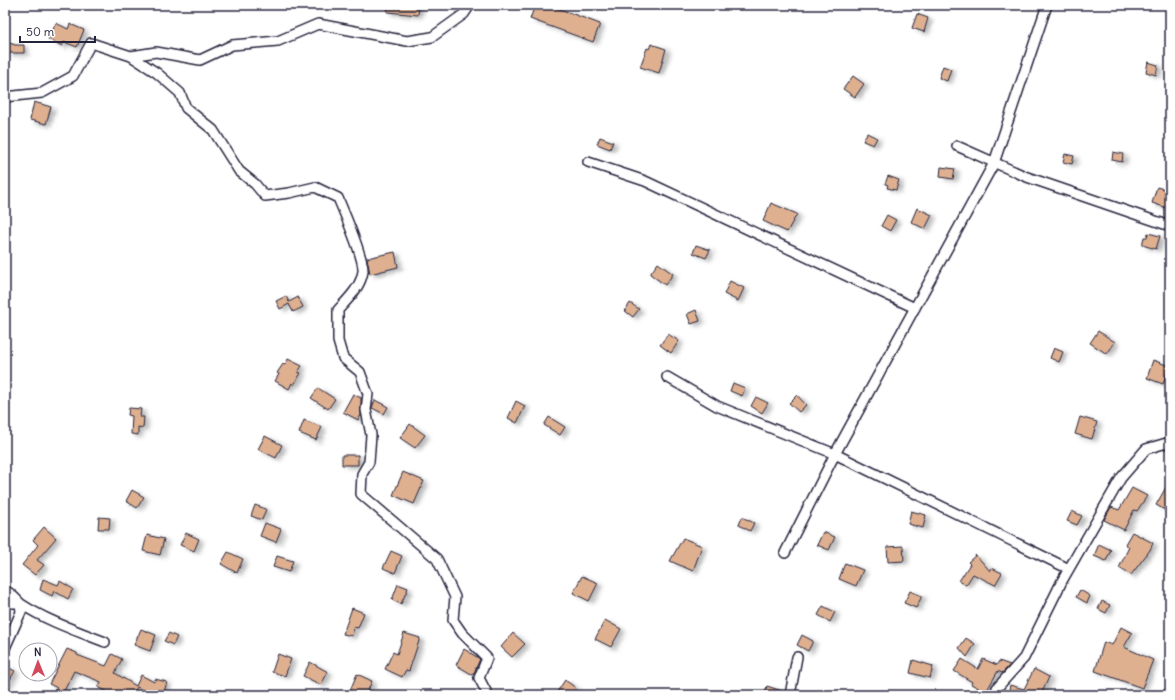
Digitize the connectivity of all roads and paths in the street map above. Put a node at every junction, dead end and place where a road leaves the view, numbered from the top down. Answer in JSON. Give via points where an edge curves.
{"nodes":[{"id":1,"x":470,"y":5,"type":"edge"},
{"id":2,"x":1047,"y":5,"type":"edge"},
{"id":3,"x":131,"y":56,"type":"junction"},
{"id":4,"x":5,"y":97,"type":"edge"},
{"id":5,"x":957,"y":146,"type":"dead end"},
{"id":6,"x":588,"y":162,"type":"dead end"},
{"id":7,"x":994,"y":162,"type":"junction"},
{"id":8,"x":1170,"y":226,"type":"edge"},
{"id":9,"x":915,"y":308,"type":"junction"},
{"id":10,"x":667,"y":376,"type":"dead end"},
{"id":11,"x":1170,"y":442,"type":"edge"},
{"id":12,"x":835,"y":454,"type":"junction"},
{"id":13,"x":785,"y":554,"type":"dead end"},
{"id":14,"x":1069,"y":568,"type":"junction"},
{"id":15,"x":5,"y":590,"type":"edge"},
{"id":16,"x":5,"y":603,"type":"edge"},
{"id":17,"x":20,"y":603,"type":"junction"},
{"id":18,"x":106,"y":642,"type":"dead end"},
{"id":19,"x":5,"y":648,"type":"edge"},
{"id":20,"x":796,"y":657,"type":"dead end"},
{"id":21,"x":488,"y":695,"type":"edge"},
{"id":22,"x":790,"y":695,"type":"edge"},
{"id":23,"x":995,"y":695,"type":"edge"}],
"edges":[{"from":1,"to":3,"type":"street","via":[[464,14],[432,37],[407,41],[318,24],[278,41],[232,45],[200,60],[156,52]]},
{"from":2,"to":7,"type":"street"},
{"from":3,"to":4,"type":"street","via":[[91,43],[73,76],[42,92]]},
{"from":3,"to":21,"type":"street","via":[[157,73],[180,93],[186,108],[213,130],[239,171],[265,196],[288,194],[315,187],[338,198],[363,271],[355,291],[338,310],[338,341],[343,358],[360,372],[368,394],[366,410],[371,435],[369,462],[362,474],[361,494],[437,559],[455,597],[453,620],[487,658],[479,678]]},
{"from":5,"to":7,"type":"street"},
{"from":6,"to":9,"type":"street","via":[[645,181]]},
{"from":7,"to":8,"type":"street","via":[[1027,177]]},
{"from":7,"to":9,"type":"street"},
{"from":9,"to":12,"type":"street"},
{"from":10,"to":12,"type":"street","via":[[717,406]]},
{"from":11,"to":14,"type":"street","via":[[1146,449],[1122,478]]},
{"from":12,"to":13,"type":"street"},
{"from":12,"to":14,"type":"street"},
{"from":14,"to":23,"type":"street","via":[[1024,658],[996,688]]},
{"from":15,"to":17,"type":"street","via":[[14,595]]},
{"from":16,"to":17,"type":"street"},
{"from":17,"to":18,"type":"street","via":[[65,627]]},
{"from":17,"to":19,"type":"street","via":[[21,612]]},
{"from":20,"to":22,"type":"street"}]}
